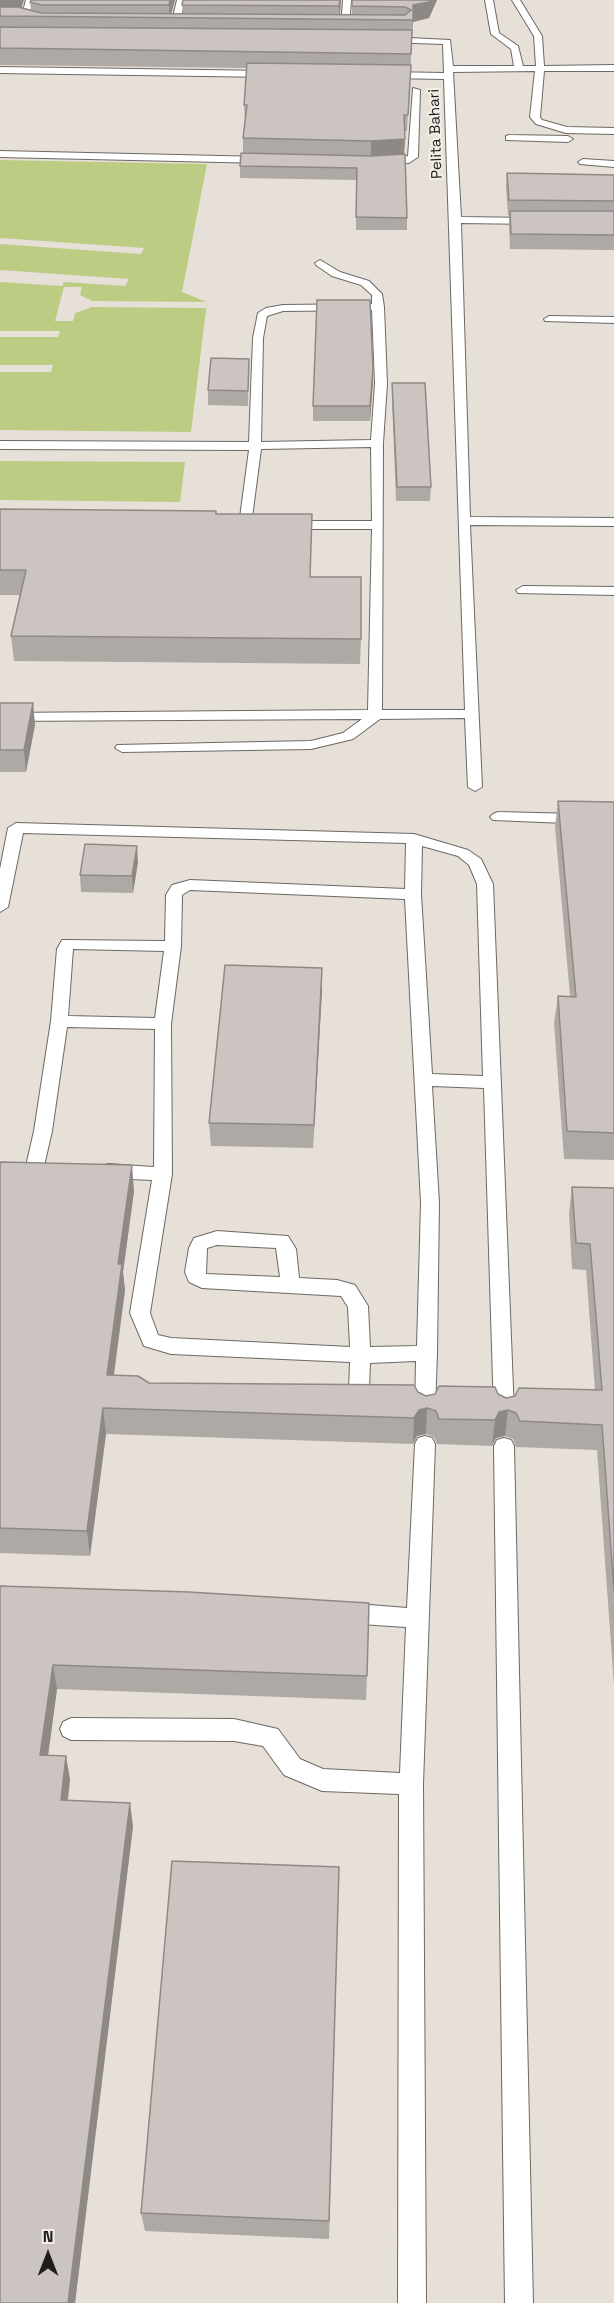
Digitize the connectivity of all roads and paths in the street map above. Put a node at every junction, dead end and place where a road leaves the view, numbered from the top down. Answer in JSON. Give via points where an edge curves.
{"nodes":[{"id":1,"x":30,"y":0,"type":"edge"},
{"id":2,"x":182,"y":0,"type":"edge"},
{"id":3,"x":348,"y":0,"type":"edge"},
{"id":4,"x":489,"y":0,"type":"edge"},
{"id":5,"x":516,"y":0,"type":"edge"},
{"id":6,"x":11,"y":19,"type":"edge"},
{"id":7,"x":23,"y":19,"type":"junction"},
{"id":8,"x":43,"y":25,"type":"edge"},
{"id":9,"x":164,"y":26,"type":"edge"},
{"id":10,"x":175,"y":26,"type":"junction"},
{"id":11,"x":187,"y":26,"type":"edge"},
{"id":12,"x":334,"y":27,"type":"edge"},
{"id":13,"x":345,"y":27,"type":"junction"},
{"id":14,"x":356,"y":27,"type":"edge"},
{"id":15,"x":436,"y":30,"type":"dead end"},
{"id":16,"x":380,"y":40,"type":"edge"},
{"id":17,"x":444,"y":41,"type":"junction"},
{"id":18,"x":519,"y":68,"type":"junction"},
{"id":19,"x":540,"y":68,"type":"junction"},
{"id":20,"x":614,"y":68,"type":"edge"},
{"id":21,"x":0,"y":70,"type":"edge"},
{"id":22,"x":450,"y":72,"type":"junction"},
{"id":23,"x":281,"y":74,"type":"edge"},
{"id":24,"x":375,"y":75,"type":"edge"},
{"id":25,"x":416,"y":90,"type":"dead end"},
{"id":26,"x":614,"y":132,"type":"edge"},
{"id":27,"x":509,"y":138,"type":"dead end"},
{"id":28,"x":614,"y":139,"type":"edge"},
{"id":29,"x":0,"y":154,"type":"edge"},
{"id":30,"x":278,"y":160,"type":"edge"},
{"id":31,"x":584,"y":162,"type":"dead end"},
{"id":32,"x":371,"y":163,"type":"edge"},
{"id":33,"x":614,"y":164,"type":"edge"},
{"id":34,"x":456,"y":220,"type":"junction"},
{"id":35,"x":543,"y":221,"type":"edge"},
{"id":36,"x":320,"y":263,"type":"dead end"},
{"id":37,"x":379,"y":307,"type":"junction"},
{"id":38,"x":549,"y":319,"type":"dead end"},
{"id":39,"x":614,"y":320,"type":"edge"},
{"id":40,"x":377,"y":443,"type":"junction"},
{"id":41,"x":0,"y":445,"type":"edge"},
{"id":42,"x":255,"y":446,"type":"junction"},
{"id":43,"x":464,"y":521,"type":"junction"},
{"id":44,"x":614,"y":522,"type":"edge"},
{"id":45,"x":245,"y":525,"type":"edge"},
{"id":46,"x":278,"y":525,"type":"edge"},
{"id":47,"x":378,"y":525,"type":"junction"},
{"id":48,"x":523,"y":590,"type":"dead end"},
{"id":49,"x":614,"y":591,"type":"edge"},
{"id":50,"x":473,"y":714,"type":"junction"},
{"id":51,"x":375,"y":716,"type":"junction"},
{"id":52,"x":0,"y":717,"type":"edge"},
{"id":53,"x":122,"y":748,"type":"dead end"},
{"id":54,"x":475,"y":787,"type":"dead end"},
{"id":55,"x":498,"y":817,"type":"dead end"},
{"id":56,"x":614,"y":820,"type":"edge"},
{"id":57,"x":8,"y":828,"type":"edge"},
{"id":58,"x":414,"y":838,"type":"junction"},
{"id":59,"x":413,"y":894,"type":"junction"},
{"id":60,"x":0,"y":907,"type":"edge"},
{"id":61,"x":173,"y":946,"type":"junction"},
{"id":62,"x":59,"y":1021,"type":"junction"},
{"id":63,"x":163,"y":1024,"type":"junction"},
{"id":64,"x":422,"y":1080,"type":"junction"},
{"id":65,"x":490,"y":1082,"type":"junction"},
{"id":66,"x":55,"y":1168,"type":"edge"},
{"id":67,"x":85,"y":1169,"type":"edge"},
{"id":68,"x":163,"y":1174,"type":"junction"},
{"id":69,"x":290,"y":1285,"type":"junction"},
{"id":70,"x":427,"y":1353,"type":"junction"},
{"id":71,"x":360,"y":1355,"type":"junction"},
{"id":72,"x":325,"y":1399,"type":"edge"},
{"id":73,"x":425,"y":1411,"type":"edge"},
{"id":74,"x":504,"y":1413,"type":"edge"},
{"id":75,"x":425,"y":1444,"type":"dead end"},
{"id":76,"x":504,"y":1446,"type":"dead end"},
{"id":77,"x":319,"y":1612,"type":"edge"},
{"id":78,"x":418,"y":1618,"type":"junction"},
{"id":79,"x":71,"y":1729,"type":"dead end"},
{"id":80,"x":411,"y":1784,"type":"junction"},
{"id":81,"x":412,"y":2303,"type":"edge"},
{"id":82,"x":519,"y":2303,"type":"edge"}],
"edges":[{"from":1,"to":7,"type":"lane"},
{"from":2,"to":10,"type":"lane"},
{"from":3,"to":13,"type":"lane"},
{"from":4,"to":18,"type":"lane","via":[[495,34],[515,48]]},
{"from":5,"to":19,"type":"lane","via":[[538,36]]},
{"from":6,"to":7,"type":"lane"},
{"from":7,"to":8,"type":"lane"},
{"from":9,"to":10,"type":"lane"},
{"from":10,"to":11,"type":"lane"},
{"from":12,"to":13,"type":"lane"},
{"from":13,"to":14,"type":"lane"},
{"from":15,"to":17,"type":"lane"},
{"from":16,"to":17,"type":"lane"},
{"from":17,"to":22,"type":"lane","name":"Pelita Bahari"},
{"from":18,"to":19,"type":"lane"},
{"from":18,"to":22,"type":"lane"},
{"from":19,"to":20,"type":"lane"},
{"from":19,"to":26,"type":"lane","via":[[535,117],[538,122],[554,128]]},
{"from":21,"to":23,"type":"lane"},
{"from":22,"to":24,"type":"lane"},
{"from":22,"to":34,"type":"lane","name":"Pelita Bahari"},
{"from":25,"to":32,"type":"lane","via":[[413,157]]},
{"from":27,"to":28,"type":"lane"},
{"from":29,"to":30,"type":"lane"},
{"from":31,"to":33,"type":"lane"},
{"from":34,"to":35,"type":"lane"},
{"from":34,"to":43,"type":"lane","name":"Pelita Bahari"},
{"from":36,"to":37,"type":"lane","via":[[336,274],[372,287]]},
{"from":37,"to":40,"type":"lane","via":[[381,384]]},
{"from":37,"to":42,"type":"lane","via":[[283,308],[262,315]]},
{"from":38,"to":39,"type":"lane"},
{"from":40,"to":42,"type":"lane"},
{"from":40,"to":47,"type":"lane"},
{"from":41,"to":42,"type":"lane"},
{"from":42,"to":45,"type":"lane"},
{"from":43,"to":44,"type":"lane"},
{"from":43,"to":50,"type":"lane","name":"Pelita Bahari"},
{"from":46,"to":47,"type":"lane"},
{"from":47,"to":51,"type":"lane"},
{"from":48,"to":49,"type":"lane"},
{"from":50,"to":51,"type":"lane"},
{"from":50,"to":54,"type":"lane","name":"Pelita Bahari"},
{"from":51,"to":52,"type":"lane"},
{"from":51,"to":53,"type":"lane","via":[[348,736],[311,745]]},
{"from":55,"to":56,"type":"lane"},
{"from":57,"to":58,"type":"lane"},
{"from":57,"to":60,"type":"lane"},
{"from":58,"to":59,"type":"lane"},
{"from":58,"to":65,"type":"lane","via":[[463,853],[476,862],[485,884]]},
{"from":59,"to":61,"type":"lane","via":[[190,885],[178,888],[174,895]]},
{"from":59,"to":64,"type":"lane"},
{"from":61,"to":62,"type":"lane","via":[[68,944]]},
{"from":61,"to":63,"type":"lane"},
{"from":62,"to":63,"type":"lane"},
{"from":62,"to":66,"type":"lane","via":[[43,1131],[26,1166]]},
{"from":63,"to":68,"type":"lane"},
{"from":64,"to":65,"type":"lane"},
{"from":64,"to":70,"type":"lane","via":[[430,1203]]},
{"from":65,"to":74,"type":"lane"},
{"from":67,"to":68,"type":"lane"},
{"from":68,"to":71,"type":"lane","via":[[140,1313],[151,1341],[171,1346]]},
{"from":69,"to":69,"type":"lane","via":[[287,1249],[281,1241],[217,1238],[201,1243],[198,1248],[195,1272],[202,1281]]},
{"from":69,"to":71,"type":"lane","via":[[348,1290],[358,1306]]},
{"from":70,"to":71,"type":"lane"},
{"from":70,"to":73,"type":"lane"},
{"from":71,"to":72,"type":"lane","via":[[356,1396]]},
{"from":75,"to":78,"type":"lane"},
{"from":76,"to":82,"type":"lane"},
{"from":77,"to":78,"type":"lane"},
{"from":78,"to":80,"type":"lane"},
{"from":79,"to":80,"type":"lane","via":[[234,1730],[270,1737],[292,1767],[322,1780]]},
{"from":80,"to":81,"type":"lane"}]}
